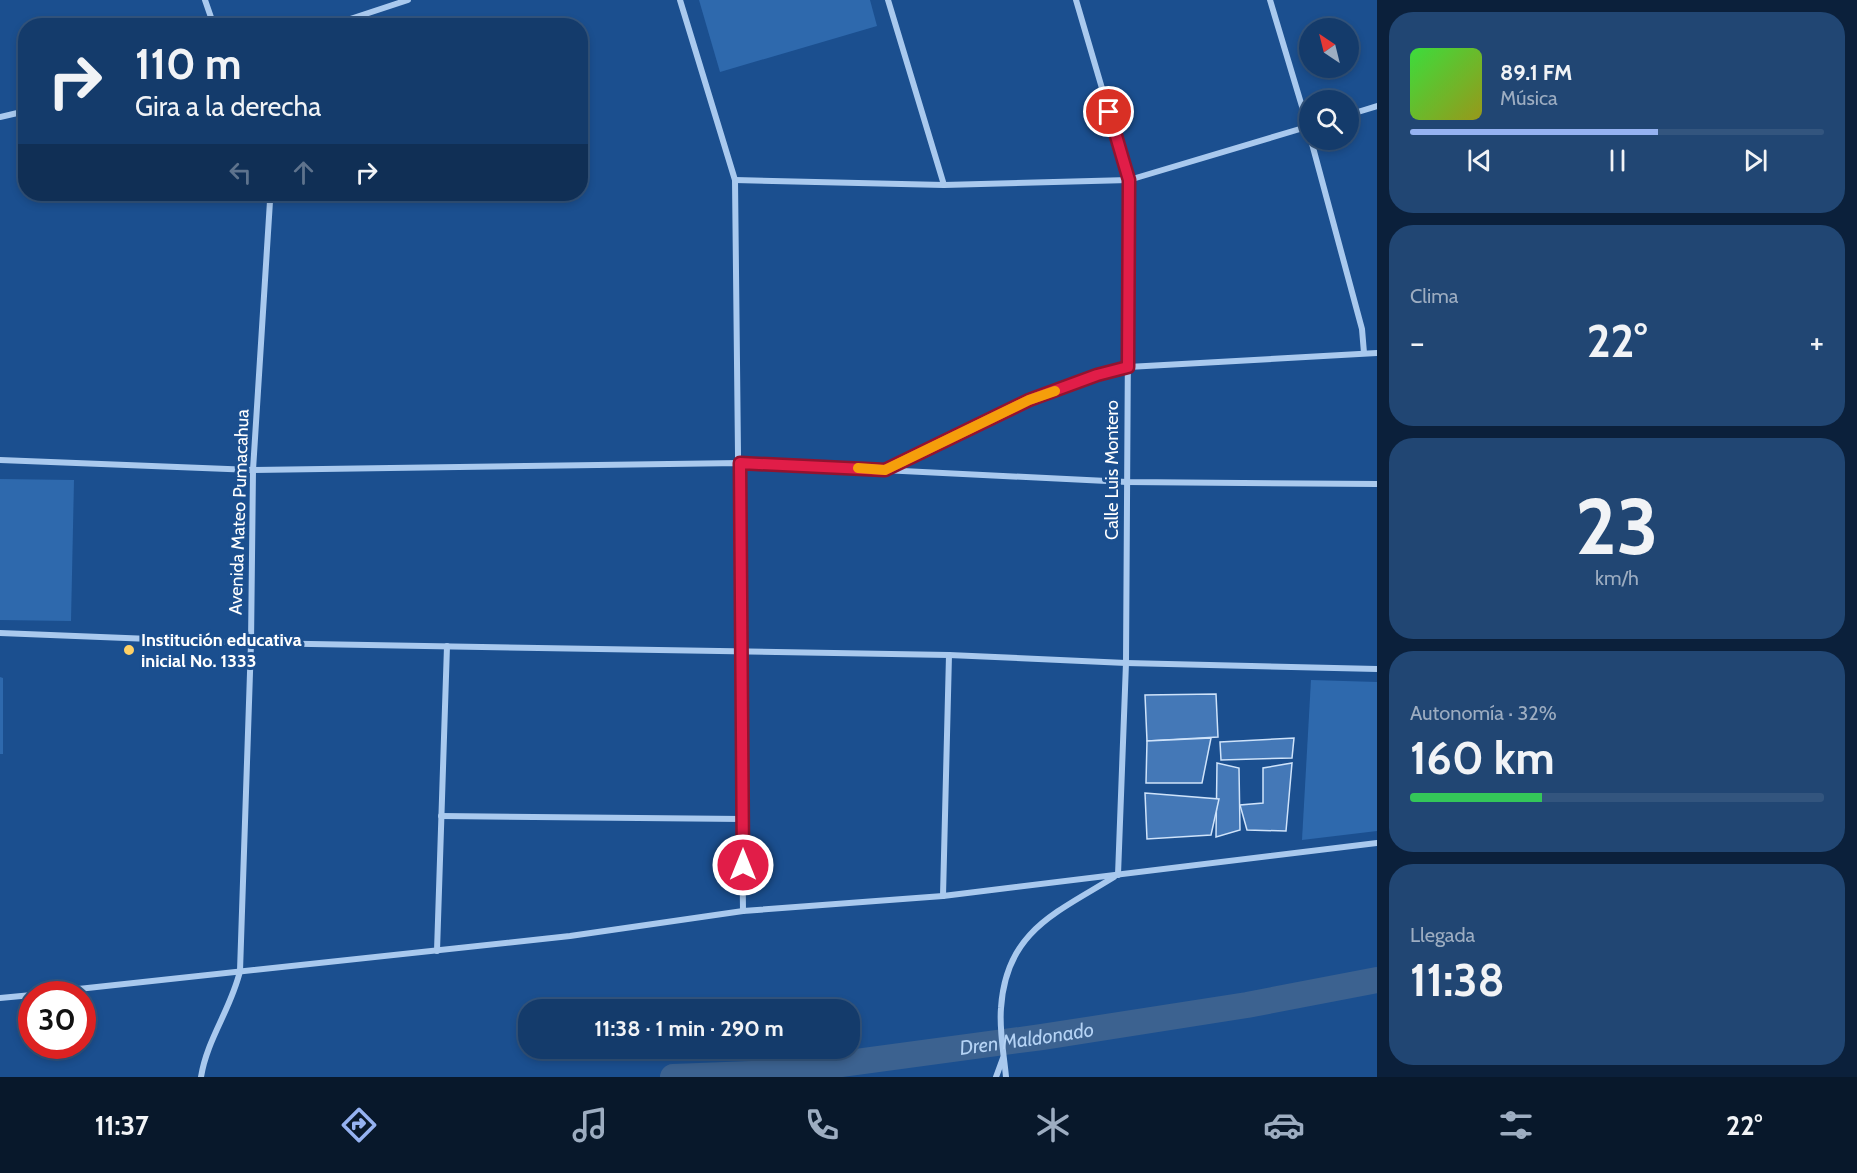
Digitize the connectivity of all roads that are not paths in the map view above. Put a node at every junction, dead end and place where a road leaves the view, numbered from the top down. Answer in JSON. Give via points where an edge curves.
{"nodes":[{"id":1,"x":205,"y":0,"type":"edge"},
{"id":2,"x":408,"y":0,"type":"edge"},
{"id":3,"x":680,"y":0,"type":"edge"},
{"id":4,"x":888,"y":0,"type":"edge"},
{"id":5,"x":1076,"y":0,"type":"edge"},
{"id":6,"x":1270,"y":0,"type":"edge"},
{"id":7,"x":211,"y":18,"type":"edge"},
{"id":8,"x":353,"y":18,"type":"edge"},
{"id":9,"x":1299,"y":96,"type":"edge"},
{"id":10,"x":1377,"y":106,"type":"edge"},
{"id":11,"x":1359,"y":112,"type":"edge"},
{"id":12,"x":18,"y":113,"type":"edge"},
{"id":13,"x":0,"y":117,"type":"edge"},
{"id":14,"x":1299,"y":132,"type":"edge"},
{"id":15,"x":1314,"y":150,"type":"edge"},
{"id":16,"x":735,"y":180,"type":"junction"},
{"id":17,"x":1129,"y":180,"type":"junction"},
{"id":18,"x":944,"y":185,"type":"junction"},
{"id":19,"x":270,"y":201,"type":"edge"},
{"id":20,"x":1364,"y":353,"type":"junction"},
{"id":21,"x":1377,"y":353,"type":"edge"},
{"id":22,"x":1128,"y":367,"type":"junction"},
{"id":23,"x":0,"y":460,"type":"edge"},
{"id":24,"x":740,"y":463,"type":"junction"},
{"id":25,"x":253,"y":470,"type":"junction"},
{"id":26,"x":885,"y":470,"type":"junction"},
{"id":27,"x":1127,"y":482,"type":"junction"},
{"id":28,"x":1377,"y":484,"type":"edge"},
{"id":29,"x":0,"y":633,"type":"edge"},
{"id":30,"x":251,"y":644,"type":"junction"},
{"id":31,"x":447,"y":646,"type":"junction"},
{"id":32,"x":742,"y":652,"type":"junction"},
{"id":33,"x":950,"y":655,"type":"junction"},
{"id":34,"x":1126,"y":663,"type":"junction"},
{"id":35,"x":1377,"y":669,"type":"edge"},
{"id":36,"x":441,"y":816,"type":"junction"},
{"id":37,"x":743,"y":819,"type":"junction"},
{"id":38,"x":1377,"y":843,"type":"edge"},
{"id":39,"x":1118,"y":875,"type":"junction"},
{"id":40,"x":943,"y":896,"type":"junction"},
{"id":41,"x":743,"y":911,"type":"junction"},
{"id":42,"x":437,"y":951,"type":"junction"},
{"id":43,"x":240,"y":971,"type":"junction"},
{"id":44,"x":96,"y":988,"type":"edge"},
{"id":45,"x":18,"y":996,"type":"edge"},
{"id":46,"x":0,"y":998,"type":"edge"},
{"id":47,"x":1004,"y":1055,"type":"junction"},
{"id":48,"x":201,"y":1077,"type":"edge"},
{"id":49,"x":996,"y":1077,"type":"edge"},
{"id":50,"x":1006,"y":1077,"type":"edge"}],
"edges":[{"from":1,"to":7,"type":"street"},
{"from":2,"to":8,"type":"street"},
{"from":3,"to":16,"type":"street"},
{"from":4,"to":18,"type":"street"},
{"from":5,"to":17,"type":"street","name":"Calle Luis Montero"},
{"from":6,"to":9,"type":"street"},
{"from":10,"to":11,"type":"street"},
{"from":12,"to":13,"type":"street"},
{"from":14,"to":17,"type":"street"},
{"from":15,"to":20,"type":"street","via":[[1362,329]]},
{"from":16,"to":18,"type":"street"},
{"from":16,"to":24,"type":"street"},
{"from":17,"to":18,"type":"street"},
{"from":17,"to":22,"type":"street","name":"Calle Luis Montero"},
{"from":19,"to":25,"type":"street","name":"Avenida Mateo Pumacahua"},
{"from":20,"to":21,"type":"street"},
{"from":20,"to":22,"type":"street"},
{"from":22,"to":26,"type":"street","via":[[1029,400]]},
{"from":22,"to":27,"type":"street","name":"Calle Luis Montero"},
{"from":23,"to":25,"type":"street"},
{"from":24,"to":25,"type":"street"},
{"from":24,"to":26,"type":"street"},
{"from":24,"to":32,"type":"street"},
{"from":25,"to":30,"type":"street","name":"Avenida Mateo Pumacahua"},
{"from":26,"to":27,"type":"street"},
{"from":27,"to":28,"type":"street"},
{"from":27,"to":34,"type":"street","name":"Calle Luis Montero"},
{"from":29,"to":30,"type":"street"},
{"from":30,"to":31,"type":"street"},
{"from":30,"to":43,"type":"street","name":"Avenida Mateo Pumacahua"},
{"from":31,"to":32,"type":"street"},
{"from":31,"to":36,"type":"street"},
{"from":32,"to":33,"type":"street"},
{"from":32,"to":37,"type":"street"},
{"from":33,"to":34,"type":"street"},
{"from":33,"to":40,"type":"street"},
{"from":34,"to":35,"type":"street"},
{"from":34,"to":39,"type":"street","name":"Calle Luis Montero"},
{"from":36,"to":37,"type":"street"},
{"from":36,"to":42,"type":"street"},
{"from":37,"to":41,"type":"street"},
{"from":38,"to":39,"type":"street"},
{"from":39,"to":40,"type":"street"},
{"from":39,"to":47,"type":"street","via":[[1044,921],[1022,942],[1010,961],[1000,1008]]},
{"from":40,"to":41,"type":"street"},
{"from":41,"to":42,"type":"street"},
{"from":42,"to":43,"type":"street"},
{"from":43,"to":44,"type":"street"},
{"from":43,"to":48,"type":"street","name":"Avenida Mateo Pumacahua","via":[[231,1001],[205,1054]]},
{"from":45,"to":46,"type":"street"},
{"from":47,"to":49,"type":"street"},
{"from":47,"to":50,"type":"street"}]}
